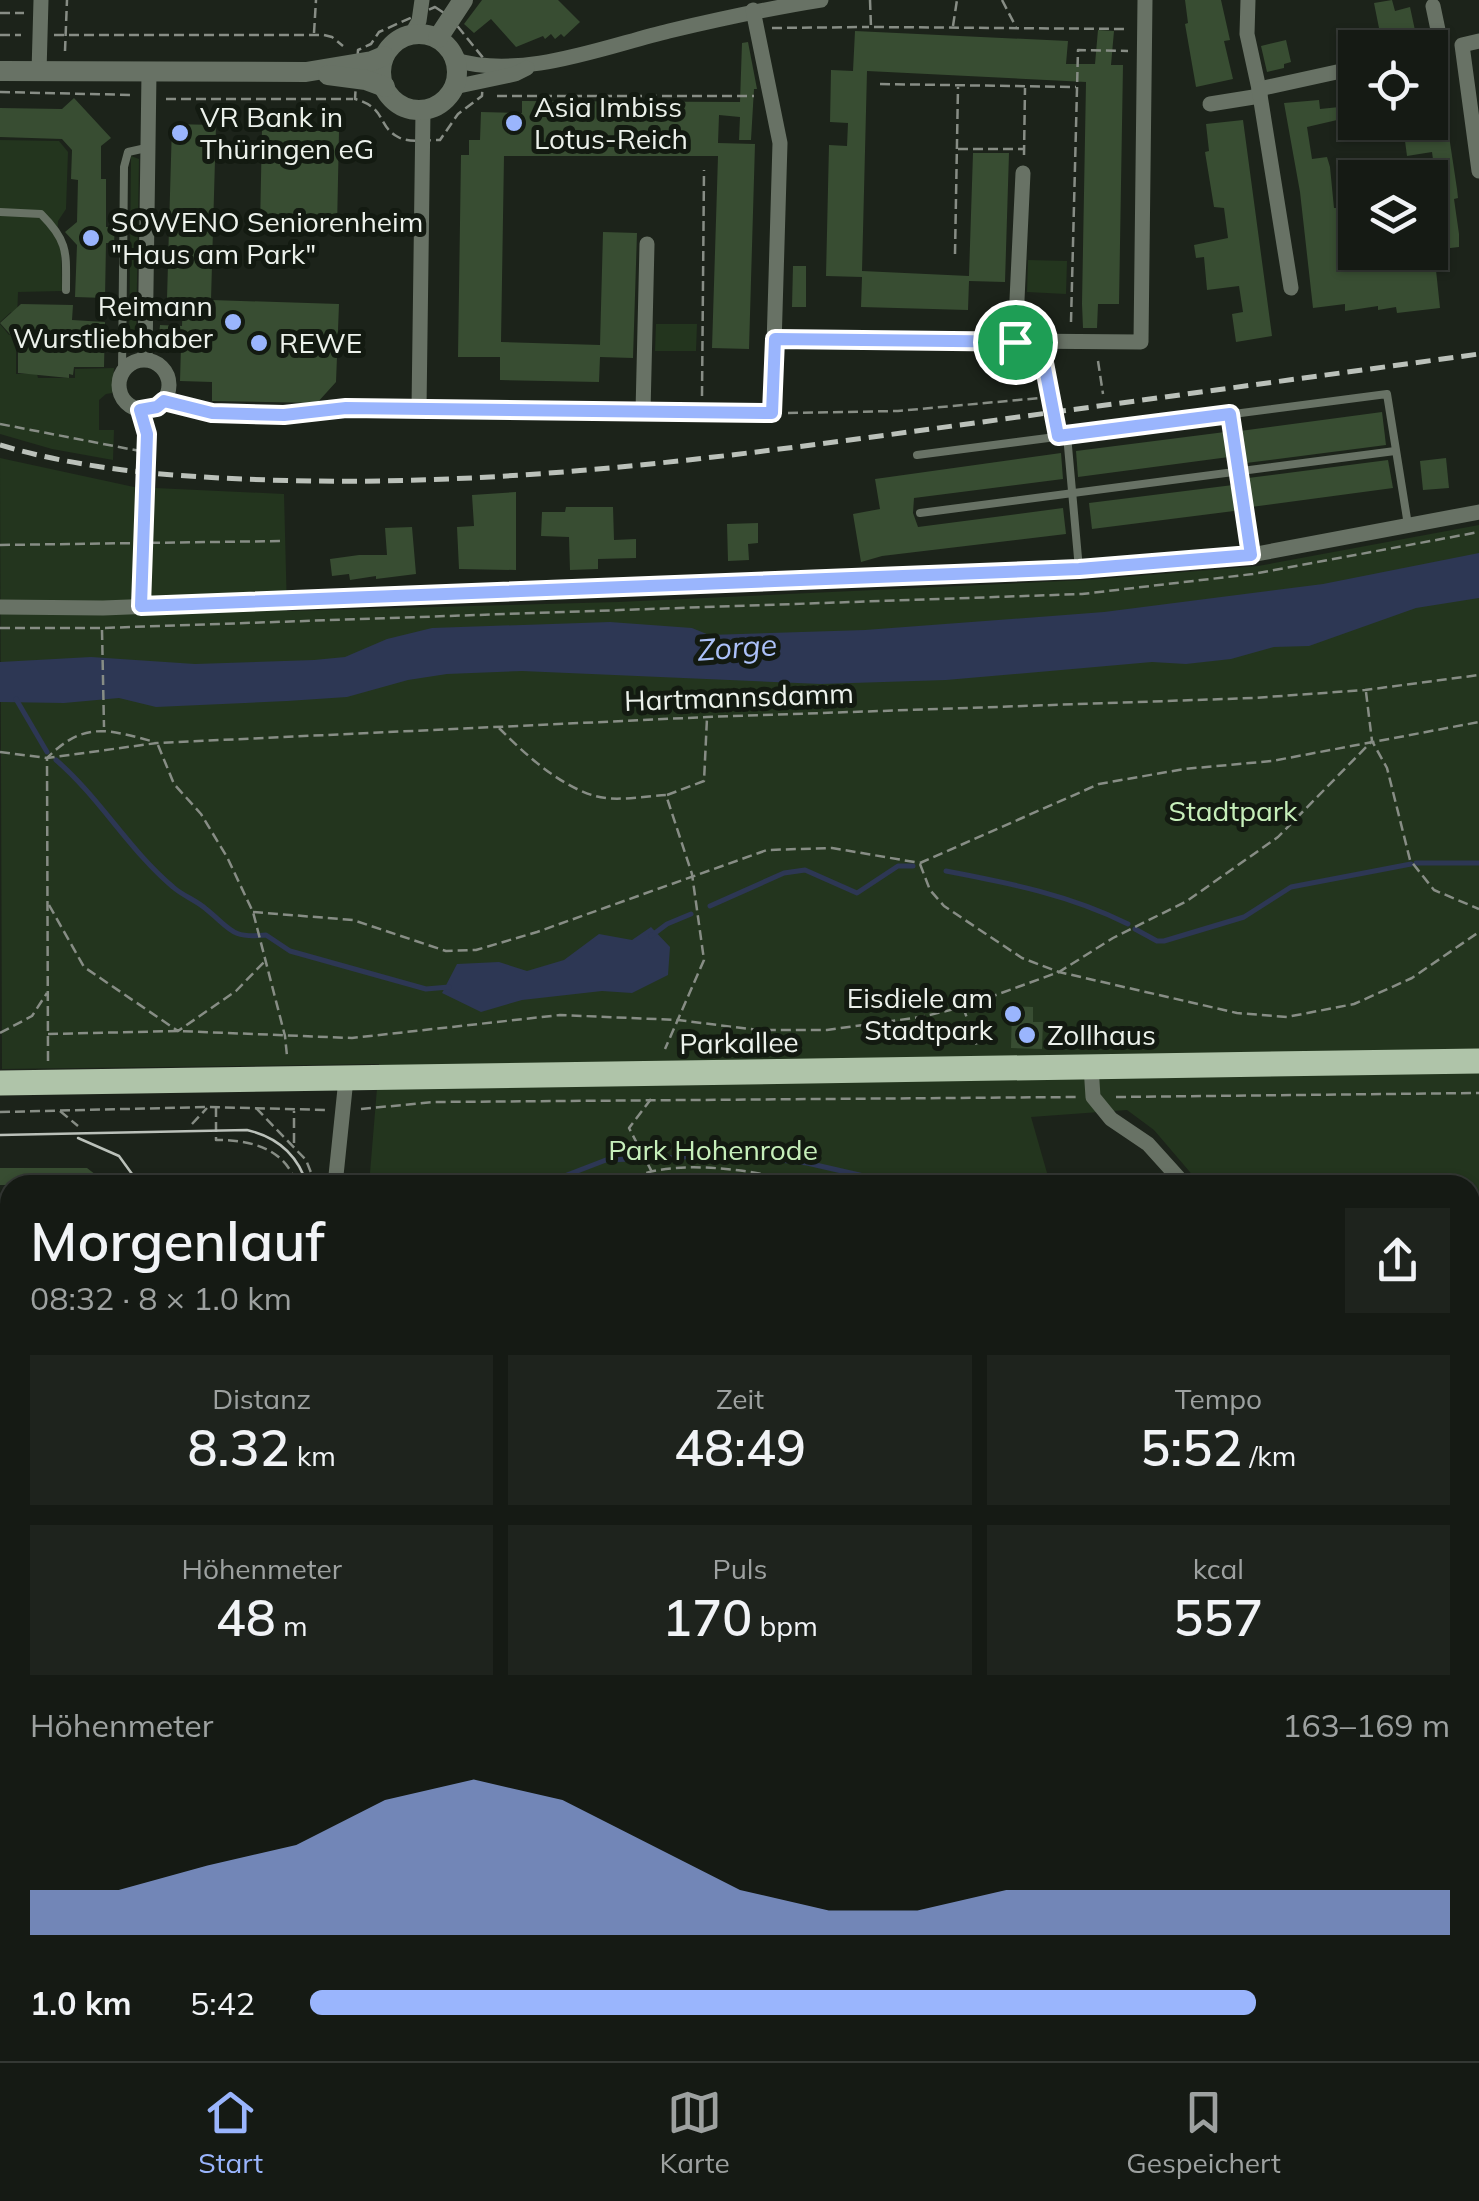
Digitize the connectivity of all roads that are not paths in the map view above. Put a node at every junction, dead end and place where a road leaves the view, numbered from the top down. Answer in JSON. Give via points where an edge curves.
{"nodes":[{"id":1,"x":422,"y":0,"type":"edge"},
{"id":2,"x":463,"y":0,"type":"edge"},
{"id":3,"x":822,"y":0,"type":"edge"},
{"id":4,"x":1145,"y":0,"type":"edge"},
{"id":5,"x":1248,"y":0,"type":"edge"},
{"id":6,"x":784,"y":3,"type":"edge"},
{"id":7,"x":1433,"y":6,"type":"dead end"},
{"id":8,"x":41,"y":7,"type":"edge"},
{"id":9,"x":753,"y":10,"type":"junction"},
{"id":10,"x":1435,"y":30,"type":"edge"},
{"id":11,"x":411,"y":35,"type":"junction"},
{"id":12,"x":438,"y":38,"type":"junction"},
{"id":13,"x":1479,"y":41,"type":"edge"},
{"id":14,"x":1462,"y":45,"type":"junction"},
{"id":15,"x":1448,"y":48,"type":"edge"},
{"id":16,"x":384,"y":56,"type":"junction"},
{"id":17,"x":455,"y":60,"type":"junction"},
{"id":18,"x":537,"y":63,"type":"junction"},
{"id":19,"x":0,"y":71,"type":"edge"},
{"id":20,"x":39,"y":72,"type":"junction"},
{"id":21,"x":306,"y":72,"type":"junction"},
{"id":22,"x":1338,"y":72,"type":"edge"},
{"id":23,"x":148,"y":73,"type":"junction"},
{"id":24,"x":385,"y":86,"type":"junction"},
{"id":25,"x":454,"y":88,"type":"junction"},
{"id":26,"x":1259,"y":92,"type":"junction"},
{"id":27,"x":1210,"y":104,"type":"dead end"},
{"id":28,"x":423,"y":110,"type":"junction"},
{"id":29,"x":146,"y":148,"type":"junction"},
{"id":30,"x":1479,"y":171,"type":"edge"},
{"id":31,"x":1023,"y":173,"type":"road end"},
{"id":32,"x":0,"y":212,"type":"edge"},
{"id":33,"x":647,"y":244,"type":"dead end"},
{"id":34,"x":1291,"y":288,"type":"dead end"},
{"id":35,"x":66,"y":290,"type":"dead end"},
{"id":36,"x":775,"y":339,"type":"junction"},
{"id":37,"x":1015,"y":342,"type":"junction"},
{"id":38,"x":145,"y":359,"type":"junction"},
{"id":39,"x":122,"y":372,"type":"junction"},
{"id":40,"x":164,"y":401,"type":"junction"},
{"id":41,"x":419,"y":409,"type":"junction"},
{"id":42,"x":643,"y":412,"type":"junction"},
{"id":43,"x":1230,"y":414,"type":"junction"},
{"id":44,"x":1062,"y":436,"type":"junction"},
{"id":45,"x":1395,"y":450,"type":"junction"},
{"id":46,"x":916,"y":455,"type":"dead end"},
{"id":47,"x":1240,"y":471,"type":"junction"},
{"id":48,"x":1072,"y":494,"type":"junction"},
{"id":49,"x":1479,"y":512,"type":"edge"},
{"id":50,"x":920,"y":513,"type":"dead end"},
{"id":51,"x":1408,"y":525,"type":"junction"},
{"id":52,"x":1251,"y":555,"type":"junction"},
{"id":53,"x":1079,"y":569,"type":"junction"},
{"id":54,"x":0,"y":606,"type":"edge"},
{"id":55,"x":1479,"y":1061,"type":"edge"},
{"id":56,"x":1091,"y":1066,"type":"junction"},
{"id":57,"x":346,"y":1079,"type":"junction"},
{"id":58,"x":0,"y":1083,"type":"edge"},
{"id":59,"x":336,"y":1175,"type":"edge"},
{"id":60,"x":1176,"y":1175,"type":"edge"}],
"edges":[{"from":1,"to":11,"type":"street"},
{"from":2,"to":12,"type":"street"},
{"from":3,"to":6,"type":"street"},
{"from":4,"to":37,"type":"street","via":[[1141,342]]},
{"from":5,"to":26,"type":"street","via":[[1247,34]]},
{"from":6,"to":9,"type":"street"},
{"from":7,"to":10,"type":"street"},
{"from":8,"to":20,"type":"street"},
{"from":9,"to":18,"type":"street"},
{"from":9,"to":36,"type":"street","via":[[780,142]]},
{"from":11,"to":12,"type":"street"},
{"from":11,"to":16,"type":"street"},
{"from":12,"to":17,"type":"street"},
{"from":13,"to":14,"type":"street"},
{"from":14,"to":15,"type":"street"},
{"from":14,"to":30,"type":"street"},
{"from":16,"to":21,"type":"street"},
{"from":16,"to":24,"type":"street"},
{"from":17,"to":18,"type":"street"},
{"from":17,"to":25,"type":"street"},
{"from":18,"to":25,"type":"street"},
{"from":19,"to":20,"type":"street"},
{"from":20,"to":23,"type":"street","via":[[64,82]]},
{"from":21,"to":23,"type":"street"},
{"from":21,"to":24,"type":"street"},
{"from":22,"to":26,"type":"street"},
{"from":23,"to":29,"type":"street"},
{"from":24,"to":28,"type":"street","via":[[396,102]]},
{"from":25,"to":28,"type":"street","via":[[443,102]]},
{"from":26,"to":27,"type":"street"},
{"from":26,"to":34,"type":"street"},
{"from":28,"to":41,"type":"street"},
{"from":29,"to":38,"type":"street"},
{"from":29,"to":39,"type":"lane","via":[[128,152],[124,167]]},
{"from":31,"to":37,"type":"street"},
{"from":32,"to":35,"type":"lane","via":[[41,214],[56,229],[66,246]]},
{"from":33,"to":42,"type":"street"},
{"from":36,"to":37,"type":"street"},
{"from":36,"to":42,"type":"street","via":[[772,413]]},
{"from":38,"to":39,"type":"street"},
{"from":38,"to":40,"type":"street","via":[[168,374]]},
{"from":39,"to":40,"type":"street","via":[[125,402],[140,410]]},
{"from":40,"to":41,"type":"lane","via":[[212,413]]},
{"from":41,"to":42,"type":"street"},
{"from":43,"to":44,"type":"lane"},
{"from":43,"to":45,"type":"lane","via":[[1387,394]]},
{"from":43,"to":47,"type":"lane"},
{"from":44,"to":46,"type":"lane"},
{"from":44,"to":48,"type":"lane"},
{"from":45,"to":47,"type":"lane"},
{"from":45,"to":51,"type":"lane"},
{"from":47,"to":48,"type":"lane"},
{"from":47,"to":52,"type":"lane"},
{"from":48,"to":50,"type":"lane"},
{"from":48,"to":53,"type":"lane"},
{"from":49,"to":51,"type":"street"},
{"from":51,"to":52,"type":"street"},
{"from":52,"to":53,"type":"street"},
{"from":53,"to":54,"type":"street"},
{"from":55,"to":56,"type":"main road","name":"Parkallee"},
{"from":56,"to":57,"type":"main road","name":"Parkallee","via":[[652,1087]]},
{"from":56,"to":60,"type":"street","via":[[1093,1097]]},
{"from":57,"to":58,"type":"main road","name":"Parkallee"},
{"from":57,"to":59,"type":"street"}]}
